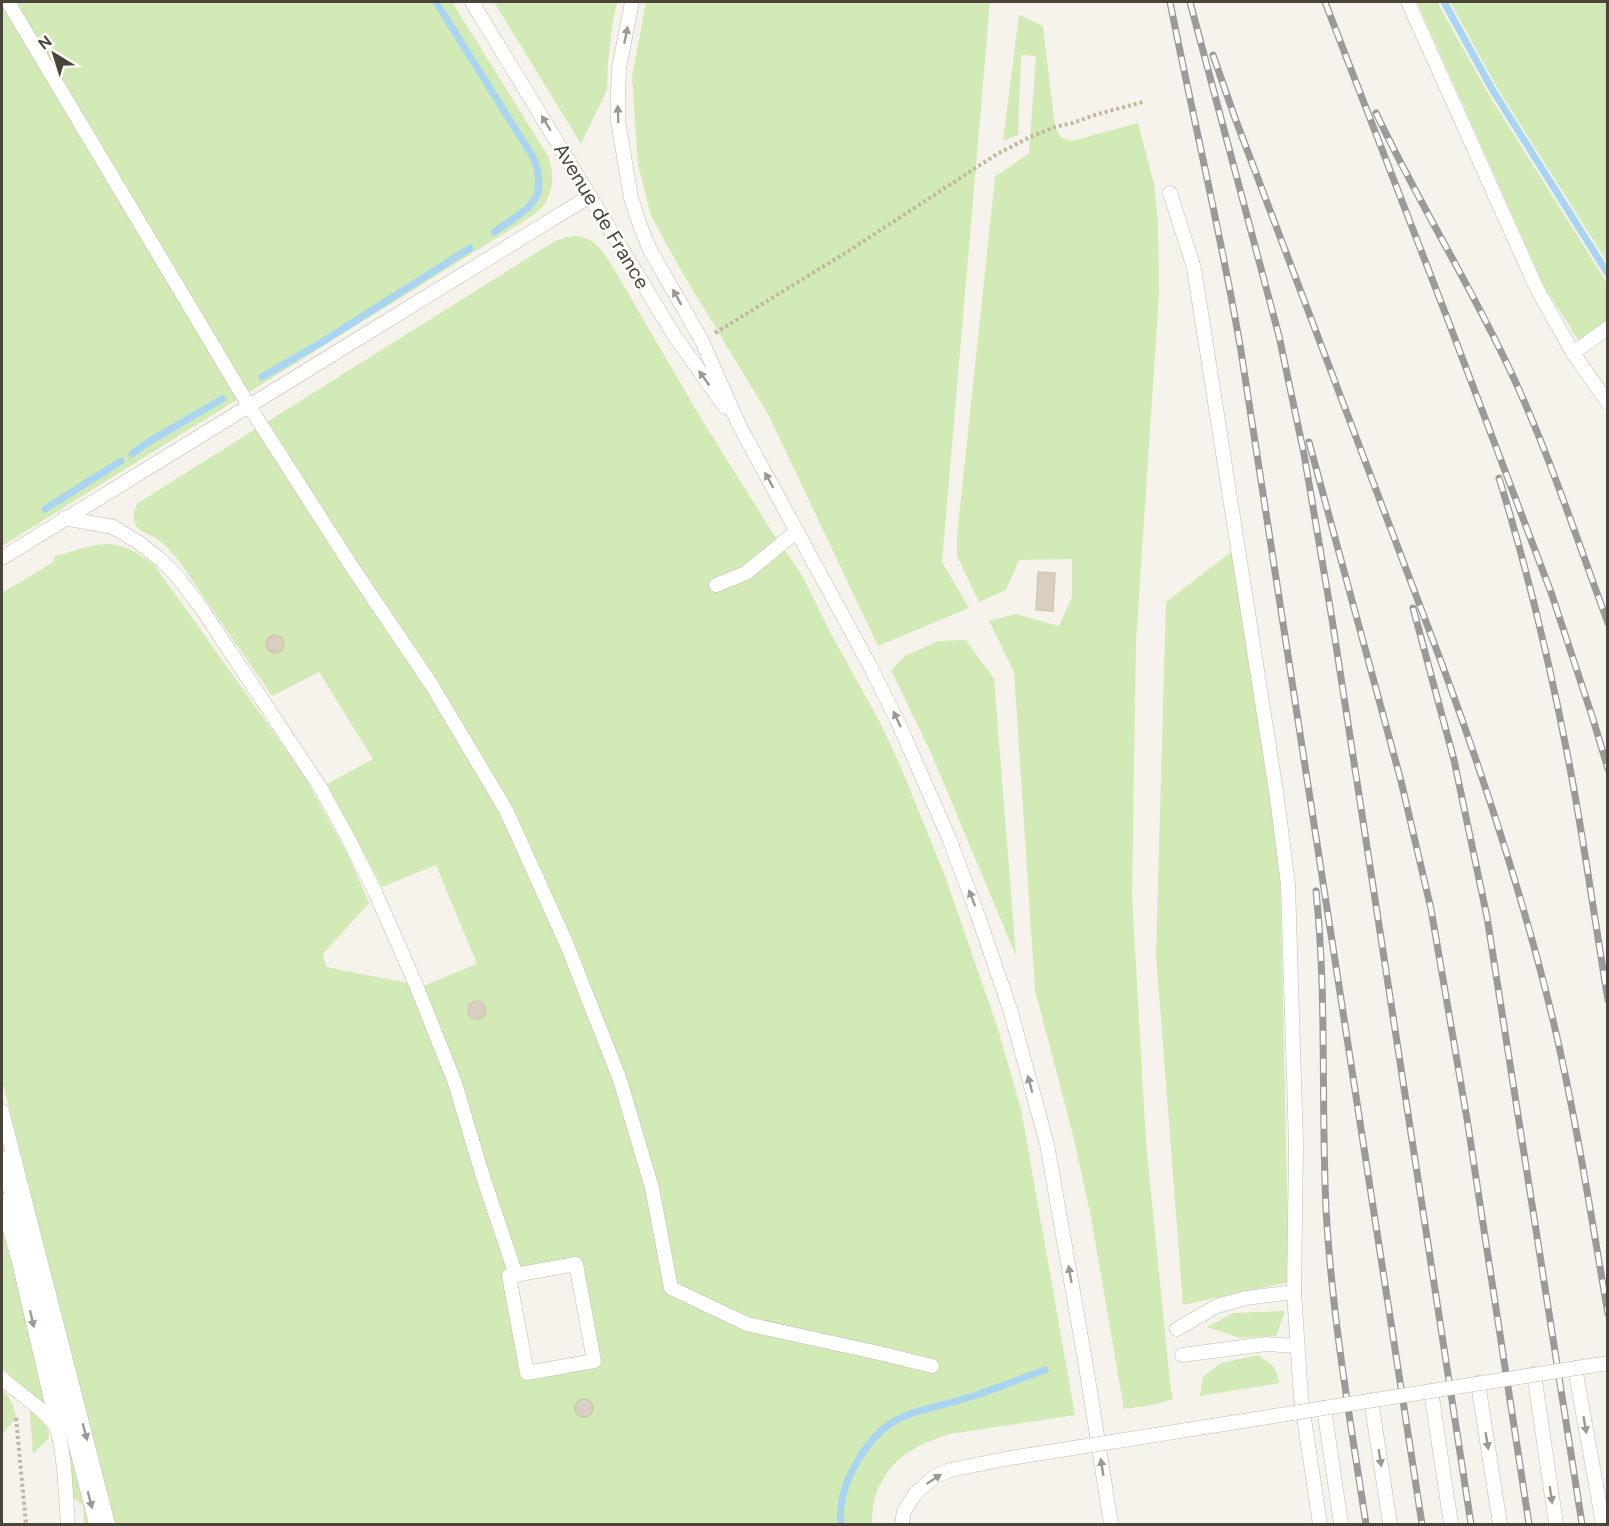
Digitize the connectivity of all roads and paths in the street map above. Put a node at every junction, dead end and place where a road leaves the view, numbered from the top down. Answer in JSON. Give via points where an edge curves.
{"nodes":[{"id":1,"x":8,"y":2,"type":"edge"},
{"id":2,"x":472,"y":2,"type":"edge"},
{"id":3,"x":632,"y":2,"type":"edge"},
{"id":4,"x":1408,"y":2,"type":"edge"},
{"id":5,"x":1143,"y":102,"type":"dead end"},
{"id":6,"x":1170,"y":193,"type":"dead end"},
{"id":7,"x":590,"y":196,"type":"junction"},
{"id":8,"x":1608,"y":328,"type":"edge"},
{"id":9,"x":702,"y":341,"type":"junction"},
{"id":10,"x":1573,"y":353,"type":"junction"},
{"id":11,"x":1608,"y":403,"type":"edge"},
{"id":12,"x":249,"y":406,"type":"junction"},
{"id":13,"x":739,"y":425,"type":"junction"},
{"id":14,"x":64,"y":518,"type":"junction"},
{"id":15,"x":797,"y":531,"type":"junction"},
{"id":16,"x":2,"y":558,"type":"edge"},
{"id":17,"x":716,"y":585,"type":"dead end"},
{"id":18,"x":2,"y":1111,"type":"edge"},
{"id":19,"x":2,"y":1161,"type":"edge"},
{"id":20,"x":2,"y":1190,"type":"edge"},
{"id":21,"x":2,"y":1201,"type":"edge"},
{"id":22,"x":516,"y":1275,"type":"junction"},
{"id":23,"x":1294,"y":1292,"type":"junction"},
{"id":24,"x":1177,"y":1329,"type":"dead end"},
{"id":25,"x":1296,"y":1346,"type":"junction"},
{"id":26,"x":1182,"y":1355,"type":"dead end"},
{"id":27,"x":1608,"y":1363,"type":"edge"},
{"id":28,"x":932,"y":1366,"type":"dead end"},
{"id":29,"x":1575,"y":1368,"type":"junction"},
{"id":30,"x":1534,"y":1374,"type":"junction"},
{"id":31,"x":2,"y":1378,"type":"edge"},
{"id":32,"x":1478,"y":1383,"type":"junction"},
{"id":33,"x":1431,"y":1391,"type":"junction"},
{"id":34,"x":1371,"y":1400,"type":"junction"},
{"id":35,"x":1324,"y":1408,"type":"junction"},
{"id":36,"x":16,"y":1418,"type":"dead end"},
{"id":37,"x":58,"y":1430,"type":"junction"},
{"id":38,"x":26,"y":1524,"type":"edge"},
{"id":39,"x":68,"y":1524,"type":"edge"},
{"id":40,"x":96,"y":1524,"type":"edge"},
{"id":41,"x":108,"y":1524,"type":"edge"},
{"id":42,"x":902,"y":1524,"type":"edge"},
{"id":43,"x":1111,"y":1524,"type":"edge"},
{"id":44,"x":1320,"y":1524,"type":"edge"},
{"id":45,"x":1341,"y":1524,"type":"edge"},
{"id":46,"x":1390,"y":1524,"type":"edge"},
{"id":47,"x":1450,"y":1524,"type":"edge"},
{"id":48,"x":1500,"y":1524,"type":"edge"},
{"id":49,"x":1556,"y":1524,"type":"edge"},
{"id":50,"x":1603,"y":1524,"type":"edge"}],
"edges":[{"from":1,"to":12,"type":"lane"},
{"from":7,"to":2,"type":"lane","name":"Avenue de France","one_way":true},
{"from":9,"to":3,"type":"lane","one_way":true,"via":[[650,248],[631,198],[618,121],[618,95]]},
{"from":4,"to":10,"type":"lane","via":[[1537,290]]},
{"from":5,"to":9,"type":"path","via":[[1055,127],[1006,150]]},
{"from":6,"to":23,"type":"lane","via":[[1194,268],[1288,885],[1296,1145]]},
{"from":7,"to":12,"type":"lane"},
{"from":13,"to":7,"type":"lane","name":"Avenue de France","one_way":true,"via":[[674,335]]},
{"from":8,"to":10,"type":"lane"},
{"from":9,"to":13,"type":"lane"},
{"from":10,"to":11,"type":"lane"},
{"from":12,"to":14,"type":"lane"},
{"from":12,"to":28,"type":"lane","via":[[431,684],[506,810],[567,945],[620,1080],[652,1188],[671,1288],[747,1324]]},
{"from":15,"to":13,"type":"lane","one_way":true},
{"from":14,"to":16,"type":"lane"},
{"from":14,"to":22,"type":"lane","via":[[113,527],[146,548],[177,576],[320,787],[376,894],[455,1083]]},
{"from":15,"to":17,"type":"lane","via":[[746,573]]},
{"from":43,"to":15,"type":"lane","one_way":true,"via":[[1047,1144],[1010,1009],[949,838],[897,720]]},
{"from":18,"to":41,"type":"lane","one_way":true},
{"from":19,"to":20,"type":"lane"},
{"from":19,"to":40,"type":"lane","one_way":true},
{"from":21,"to":37,"type":"lane","one_way":true},
{"from":22,"to":22,"type":"lane","via":[[576,1264],[594,1361],[527,1373],[509,1276]]},
{"from":23,"to":24,"type":"lane","via":[[1217,1306]]},
{"from":23,"to":25,"type":"lane"},
{"from":25,"to":26,"type":"lane","via":[[1266,1344]]},
{"from":25,"to":44,"type":"lane","via":[[1302,1413]]},
{"from":27,"to":29,"type":"lane","bridge":true},
{"from":29,"to":30,"type":"lane","bridge":true},
{"from":29,"to":50,"type":"lane","one_way":true},
{"from":30,"to":32,"type":"lane","bridge":true},
{"from":30,"to":49,"type":"lane","one_way":true},
{"from":31,"to":37,"type":"lane","via":[[45,1413]]},
{"from":32,"to":33,"type":"lane","bridge":true},
{"from":32,"to":48,"type":"lane","one_way":true},
{"from":33,"to":34,"type":"lane","bridge":true},
{"from":33,"to":47,"type":"lane"},
{"from":34,"to":35,"type":"lane","bridge":true},
{"from":34,"to":46,"type":"lane","one_way":true},
{"from":42,"to":35,"type":"lane","one_way":true,"bridge":true,"via":[[904,1511],[915,1494],[934,1477],[950,1470]]},
{"from":35,"to":45,"type":"lane"},
{"from":36,"to":38,"type":"path"},
{"from":37,"to":39,"type":"lane"}]}
